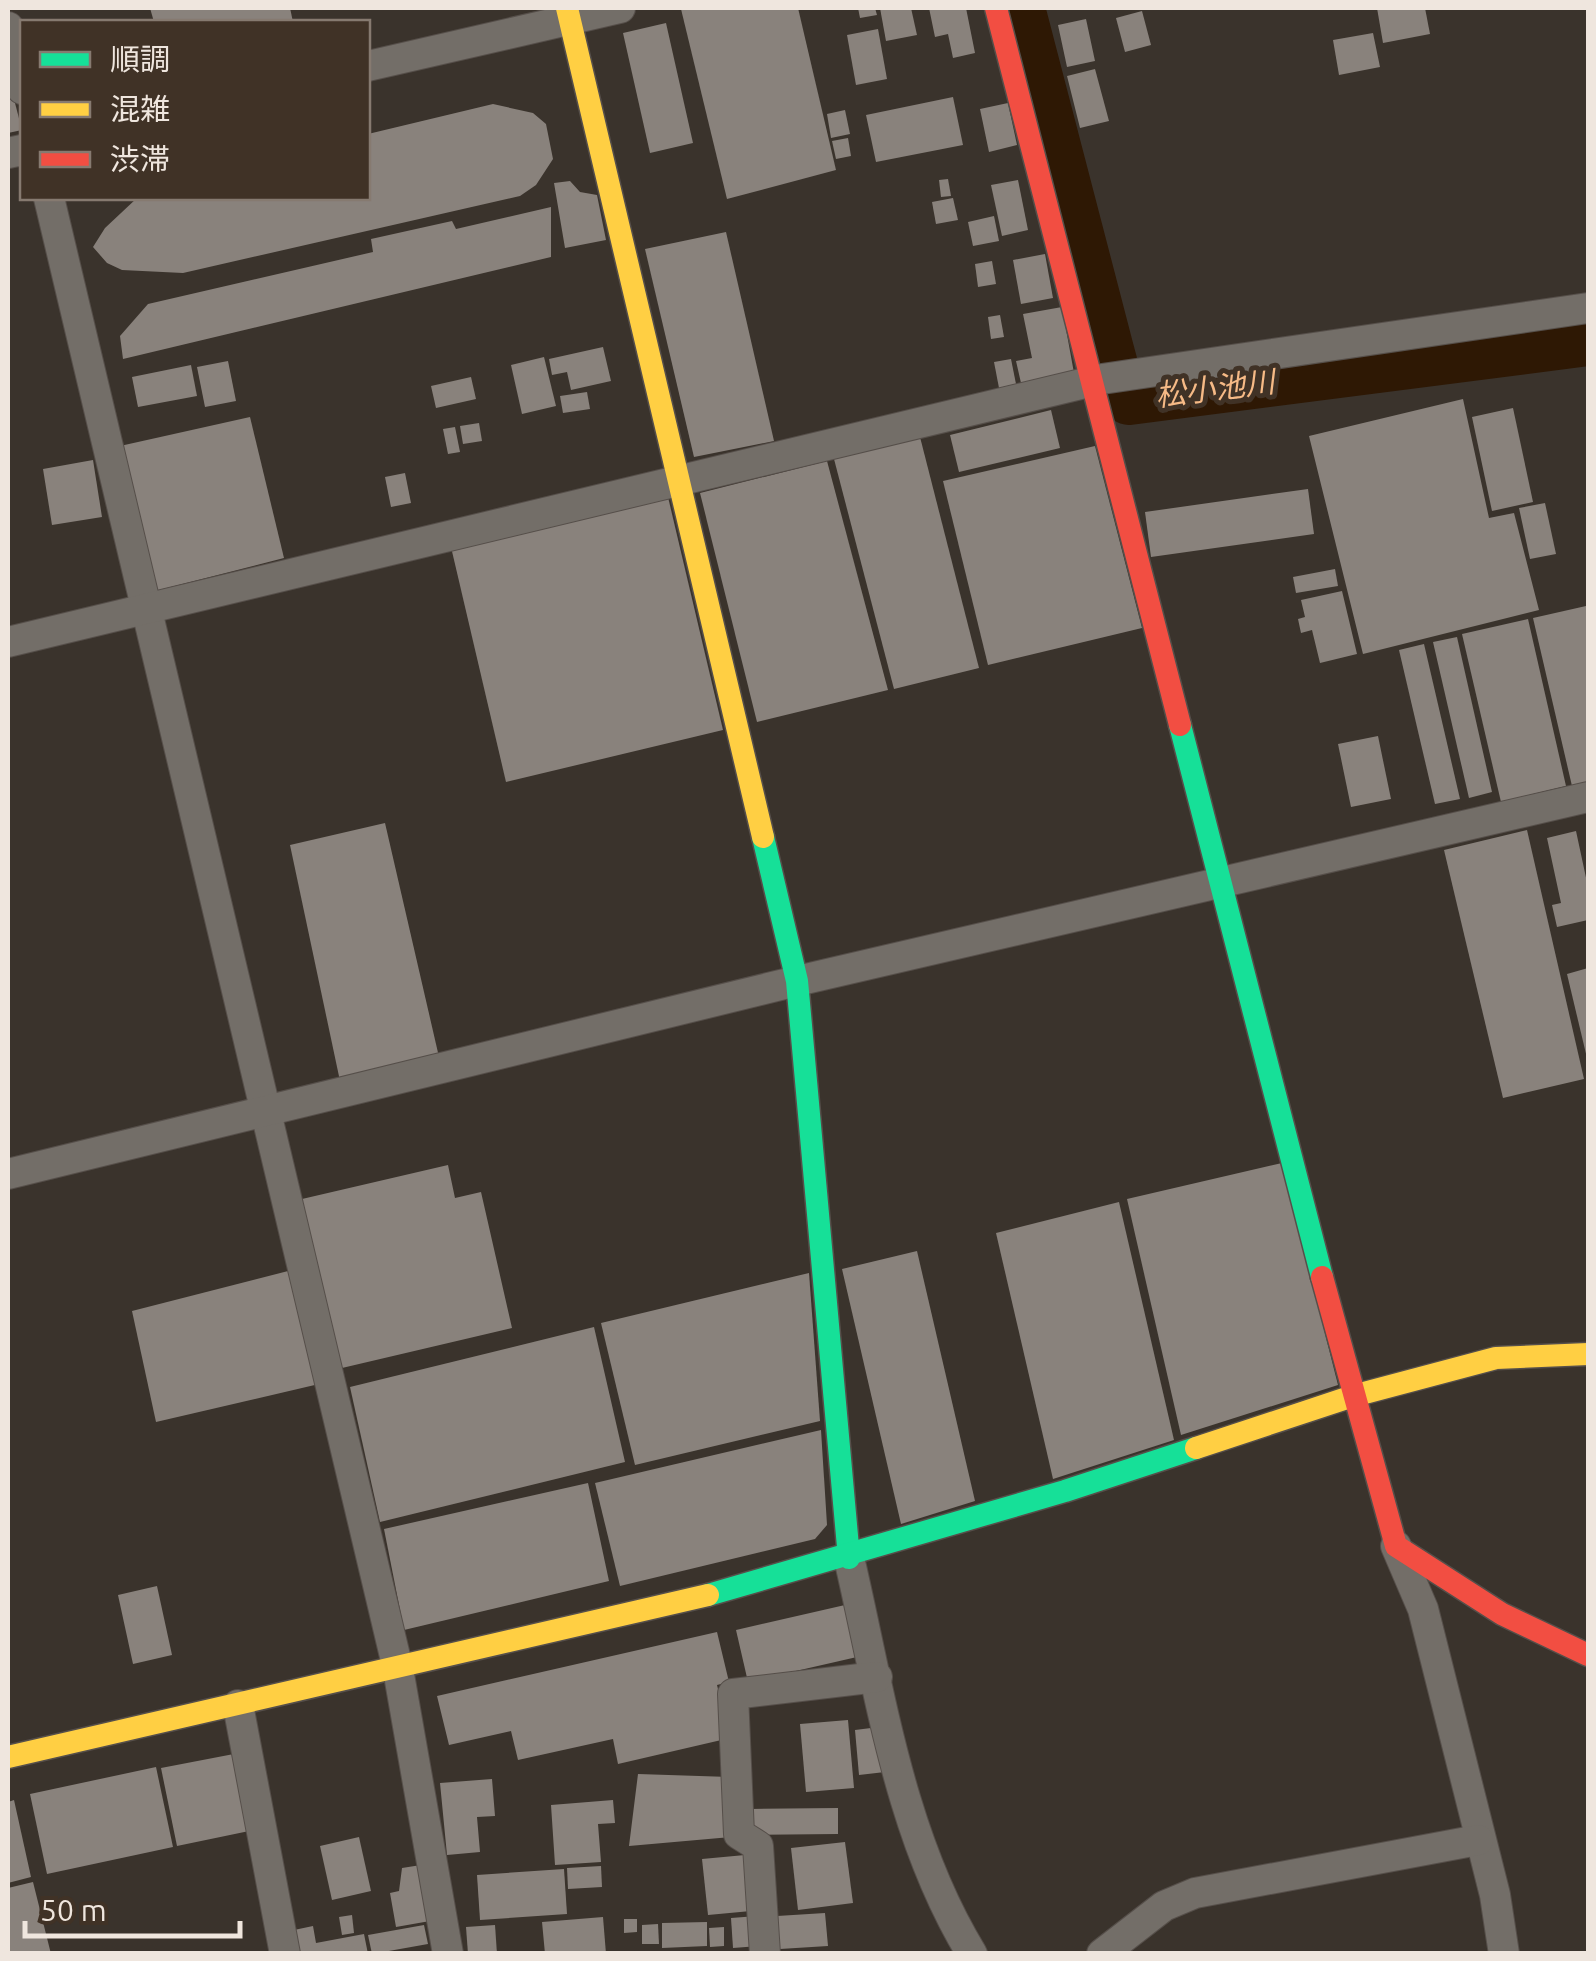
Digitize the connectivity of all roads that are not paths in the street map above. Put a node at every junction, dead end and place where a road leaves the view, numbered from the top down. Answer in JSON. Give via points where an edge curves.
{"nodes":[{"id":1,"x":620,"y":8,"type":"edge"},
{"id":2,"x":996,"y":8,"type":"edge"},
{"id":3,"x":568,"y":14,"type":"edge"},
{"id":4,"x":8,"y":27,"type":"edge"},
{"id":5,"x":370,"y":65,"type":"edge"},
{"id":6,"x":20,"y":80,"type":"edge"},
{"id":7,"x":49,"y":200,"type":"edge"},
{"id":8,"x":1588,"y":308,"type":"edge"},
{"id":9,"x":1097,"y":380,"type":"junction"},
{"id":10,"x":680,"y":480,"type":"junction"},
{"id":11,"x":146,"y":608,"type":"junction"},
{"id":12,"x":8,"y":642,"type":"edge"},
{"id":13,"x":1588,"y":797,"type":"edge"},
{"id":14,"x":1222,"y":885,"type":"junction"},
{"id":15,"x":797,"y":980,"type":"junction"},
{"id":16,"x":268,"y":1112,"type":"junction"},
{"id":17,"x":8,"y":1174,"type":"edge"},
{"id":18,"x":1588,"y":1354,"type":"edge"},
{"id":19,"x":1353,"y":1396,"type":"junction"},
{"id":20,"x":1396,"y":1546,"type":"junction"},
{"id":21,"x":849,"y":1558,"type":"junction"},
{"id":22,"x":1588,"y":1655,"type":"edge"},
{"id":23,"x":398,"y":1669,"type":"junction"},
{"id":24,"x":876,"y":1678,"type":"junction"},
{"id":25,"x":238,"y":1705,"type":"junction"},
{"id":26,"x":8,"y":1756,"type":"edge"},
{"id":27,"x":1478,"y":1840,"type":"junction"},
{"id":28,"x":284,"y":1954,"type":"edge"},
{"id":29,"x":448,"y":1954,"type":"edge"},
{"id":30,"x":765,"y":1954,"type":"edge"},
{"id":31,"x":972,"y":1954,"type":"edge"},
{"id":32,"x":1102,"y":1954,"type":"edge"},
{"id":33,"x":1504,"y":1954,"type":"edge"}],
"edges":[{"from":1,"to":3,"type":"street"},
{"from":2,"to":9,"type":"street"},
{"from":3,"to":5,"type":"street"},
{"from":3,"to":10,"type":"street"},
{"from":4,"to":6,"type":"street"},
{"from":7,"to":11,"type":"street"},
{"from":8,"to":9,"type":"street"},
{"from":9,"to":10,"type":"street"},
{"from":9,"to":14,"type":"street"},
{"from":10,"to":11,"type":"street"},
{"from":10,"to":15,"type":"street"},
{"from":11,"to":12,"type":"street"},
{"from":11,"to":16,"type":"street"},
{"from":13,"to":14,"type":"street"},
{"from":14,"to":15,"type":"street"},
{"from":14,"to":19,"type":"street"},
{"from":15,"to":16,"type":"street"},
{"from":15,"to":21,"type":"street"},
{"from":16,"to":17,"type":"street"},
{"from":16,"to":23,"type":"street"},
{"from":18,"to":19,"type":"street","via":[[1496,1358]]},
{"from":19,"to":20,"type":"street"},
{"from":19,"to":21,"type":"street"},
{"from":20,"to":22,"type":"street","via":[[1502,1614]]},
{"from":20,"to":27,"type":"street","via":[[1423,1609]]},
{"from":21,"to":23,"type":"street"},
{"from":21,"to":24,"type":"street"},
{"from":23,"to":25,"type":"street"},
{"from":23,"to":29,"type":"street"},
{"from":24,"to":30,"type":"street","via":[[733,1694],[739,1834],[758,1846]]},
{"from":24,"to":31,"type":"street","via":[[911,1822]]},
{"from":25,"to":26,"type":"street"},
{"from":25,"to":28,"type":"street"},
{"from":27,"to":32,"type":"street","via":[[1195,1893],[1164,1906]]},
{"from":27,"to":33,"type":"street"}]}
